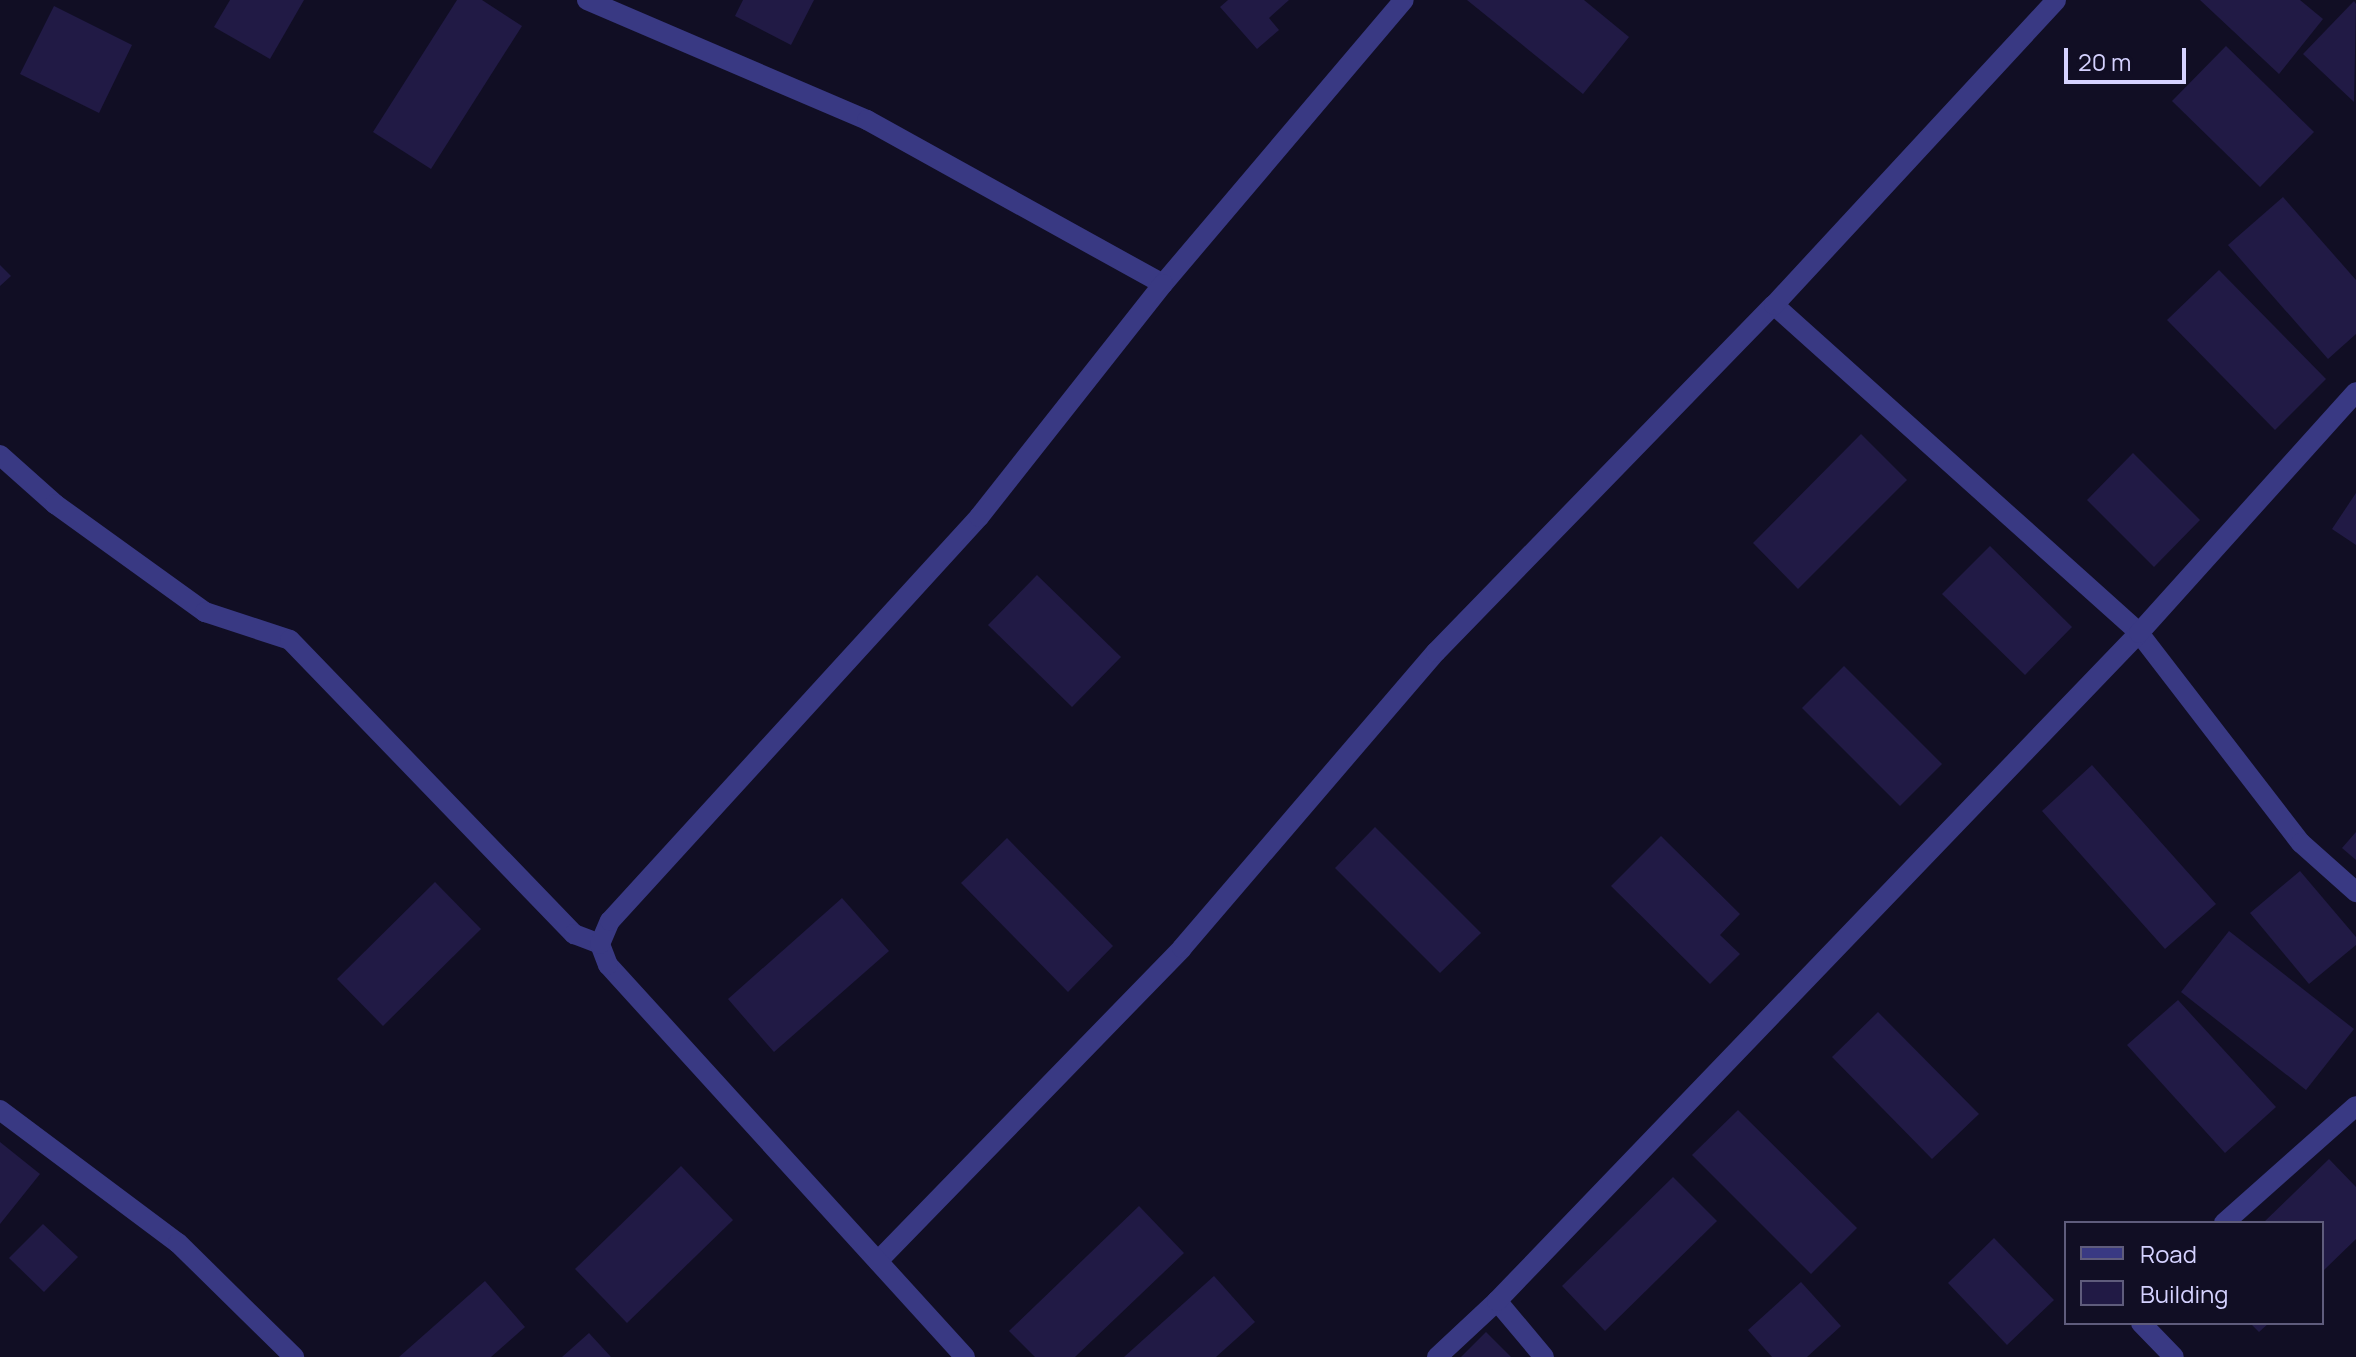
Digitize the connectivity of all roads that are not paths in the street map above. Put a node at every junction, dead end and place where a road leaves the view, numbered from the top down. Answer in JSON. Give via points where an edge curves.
{"nodes":[{"id":1,"x":587,"y":0,"type":"edge"},
{"id":2,"x":1403,"y":0,"type":"edge"},
{"id":3,"x":2056,"y":0,"type":"edge"},
{"id":4,"x":1163,"y":284,"type":"junction"},
{"id":5,"x":1774,"y":305,"type":"junction"},
{"id":6,"x":2356,"y":392,"type":"edge"},
{"id":7,"x":0,"y":455,"type":"edge"},
{"id":8,"x":2139,"y":633,"type":"junction"},
{"id":9,"x":2356,"y":892,"type":"edge"},
{"id":10,"x":600,"y":944,"type":"junction"},
{"id":11,"x":2356,"y":1106,"type":"edge"},
{"id":12,"x":0,"y":1110,"type":"edge"},
{"id":13,"x":2226,"y":1221,"type":"edge"},
{"id":14,"x":878,"y":1261,"type":"junction"},
{"id":15,"x":1497,"y":1301,"type":"junction"},
{"id":16,"x":2143,"y":1325,"type":"edge"},
{"id":17,"x":294,"y":1357,"type":"edge"},
{"id":18,"x":965,"y":1357,"type":"edge"},
{"id":19,"x":1437,"y":1357,"type":"edge"},
{"id":20,"x":1544,"y":1357,"type":"edge"},
{"id":21,"x":2174,"y":1357,"type":"edge"}],
"edges":[{"from":1,"to":4,"type":"street","via":[[867,120]]},
{"from":2,"to":4,"type":"street"},
{"from":3,"to":5,"type":"street"},
{"from":4,"to":10,"type":"street","via":[[979,517],[620,909]]},
{"from":5,"to":8,"type":"street"},
{"from":5,"to":14,"type":"street","via":[[1436,652],[1182,948]]},
{"from":6,"to":8,"type":"street"},
{"from":7,"to":10,"type":"street","via":[[55,504],[205,612],[290,640],[574,934]]},
{"from":8,"to":9,"type":"street","via":[[2301,843]]},
{"from":8,"to":15,"type":"street"},
{"from":10,"to":14,"type":"street","via":[[608,965]]},
{"from":11,"to":13,"type":"street"},
{"from":12,"to":17,"type":"street","via":[[178,1243]]},
{"from":14,"to":18,"type":"street"},
{"from":15,"to":19,"type":"street"},
{"from":15,"to":20,"type":"street"},
{"from":16,"to":21,"type":"street"}]}
